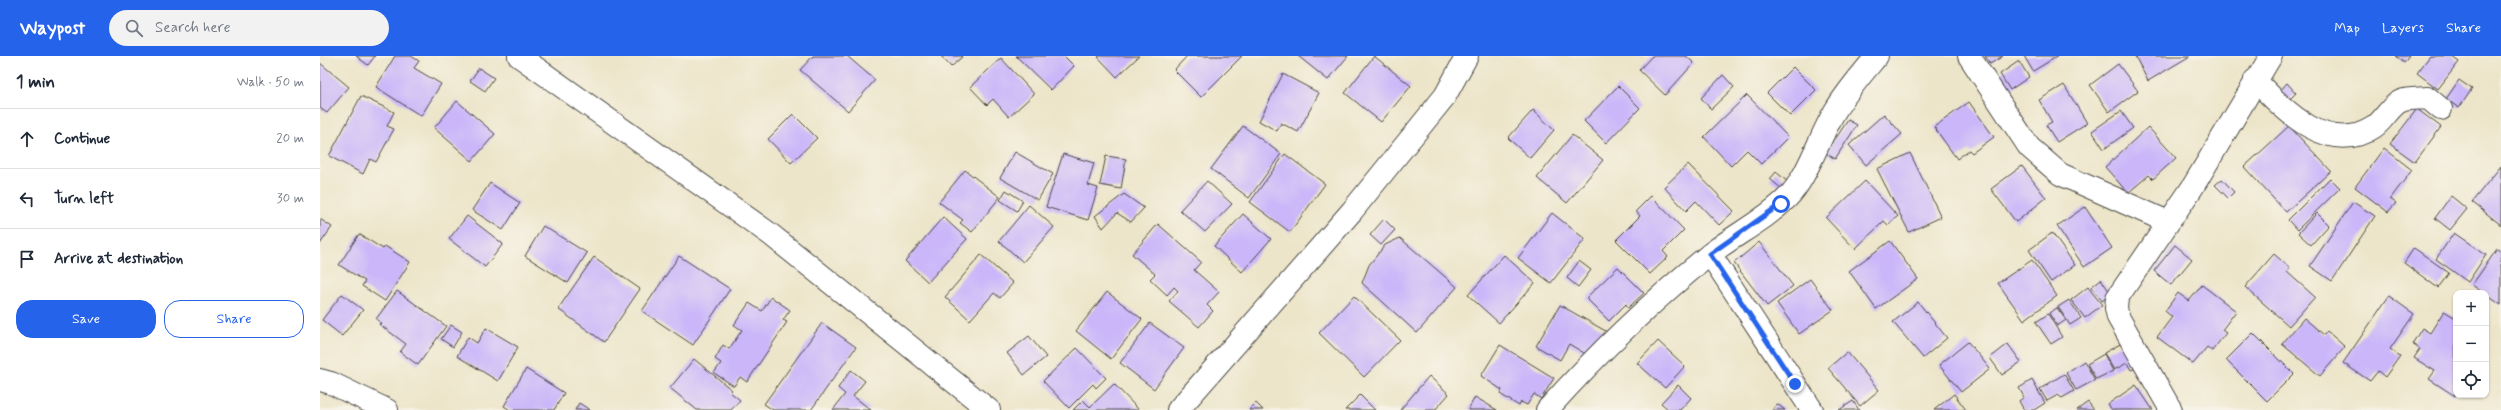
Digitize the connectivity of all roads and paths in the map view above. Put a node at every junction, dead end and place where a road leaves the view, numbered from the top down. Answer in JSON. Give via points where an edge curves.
{"nodes":[{"id":1,"x":520,"y":56,"type":"edge"},
{"id":2,"x":1467,"y":56,"type":"edge"},
{"id":3,"x":1877,"y":56,"type":"edge"},
{"id":4,"x":1969,"y":56,"type":"edge"},
{"id":5,"x":2271,"y":56,"type":"edge"},
{"id":6,"x":2255,"y":80,"type":"junction"},
{"id":7,"x":2441,"y":109,"type":"dead end"},
{"id":8,"x":2168,"y":222,"type":"junction"},
{"id":9,"x":1710,"y":254,"type":"junction"},
{"id":10,"x":320,"y":380,"type":"edge"},
{"id":11,"x":387,"y":410,"type":"edge"},
{"id":12,"x":989,"y":410,"type":"edge"},
{"id":13,"x":1178,"y":410,"type":"edge"},
{"id":14,"x":1547,"y":410,"type":"edge"},
{"id":15,"x":1812,"y":410,"type":"edge"},
{"id":16,"x":2171,"y":410,"type":"edge"}],
"edges":[{"from":1,"to":12,"type":"street","via":[[770,234]]},
{"from":2,"to":13,"type":"street","via":[[1444,96],[1352,210]]},
{"from":3,"to":9,"type":"street","via":[[1835,111],[1800,180],[1788,197],[1774,210]]},
{"from":4,"to":8,"type":"street","via":[[2030,147],[2060,174]]},
{"from":5,"to":6,"type":"street"},
{"from":6,"to":7,"type":"street","via":[[2287,112],[2323,134],[2351,138],[2375,126],[2400,101],[2428,98]]},
{"from":6,"to":8,"type":"street","via":[[2192,188]]},
{"from":8,"to":16,"type":"street","via":[[2122,288],[2116,308],[2118,317]]},
{"from":9,"to":14,"type":"street","via":[[1653,302]]},
{"from":9,"to":15,"type":"street"},
{"from":10,"to":11,"type":"street"}]}
